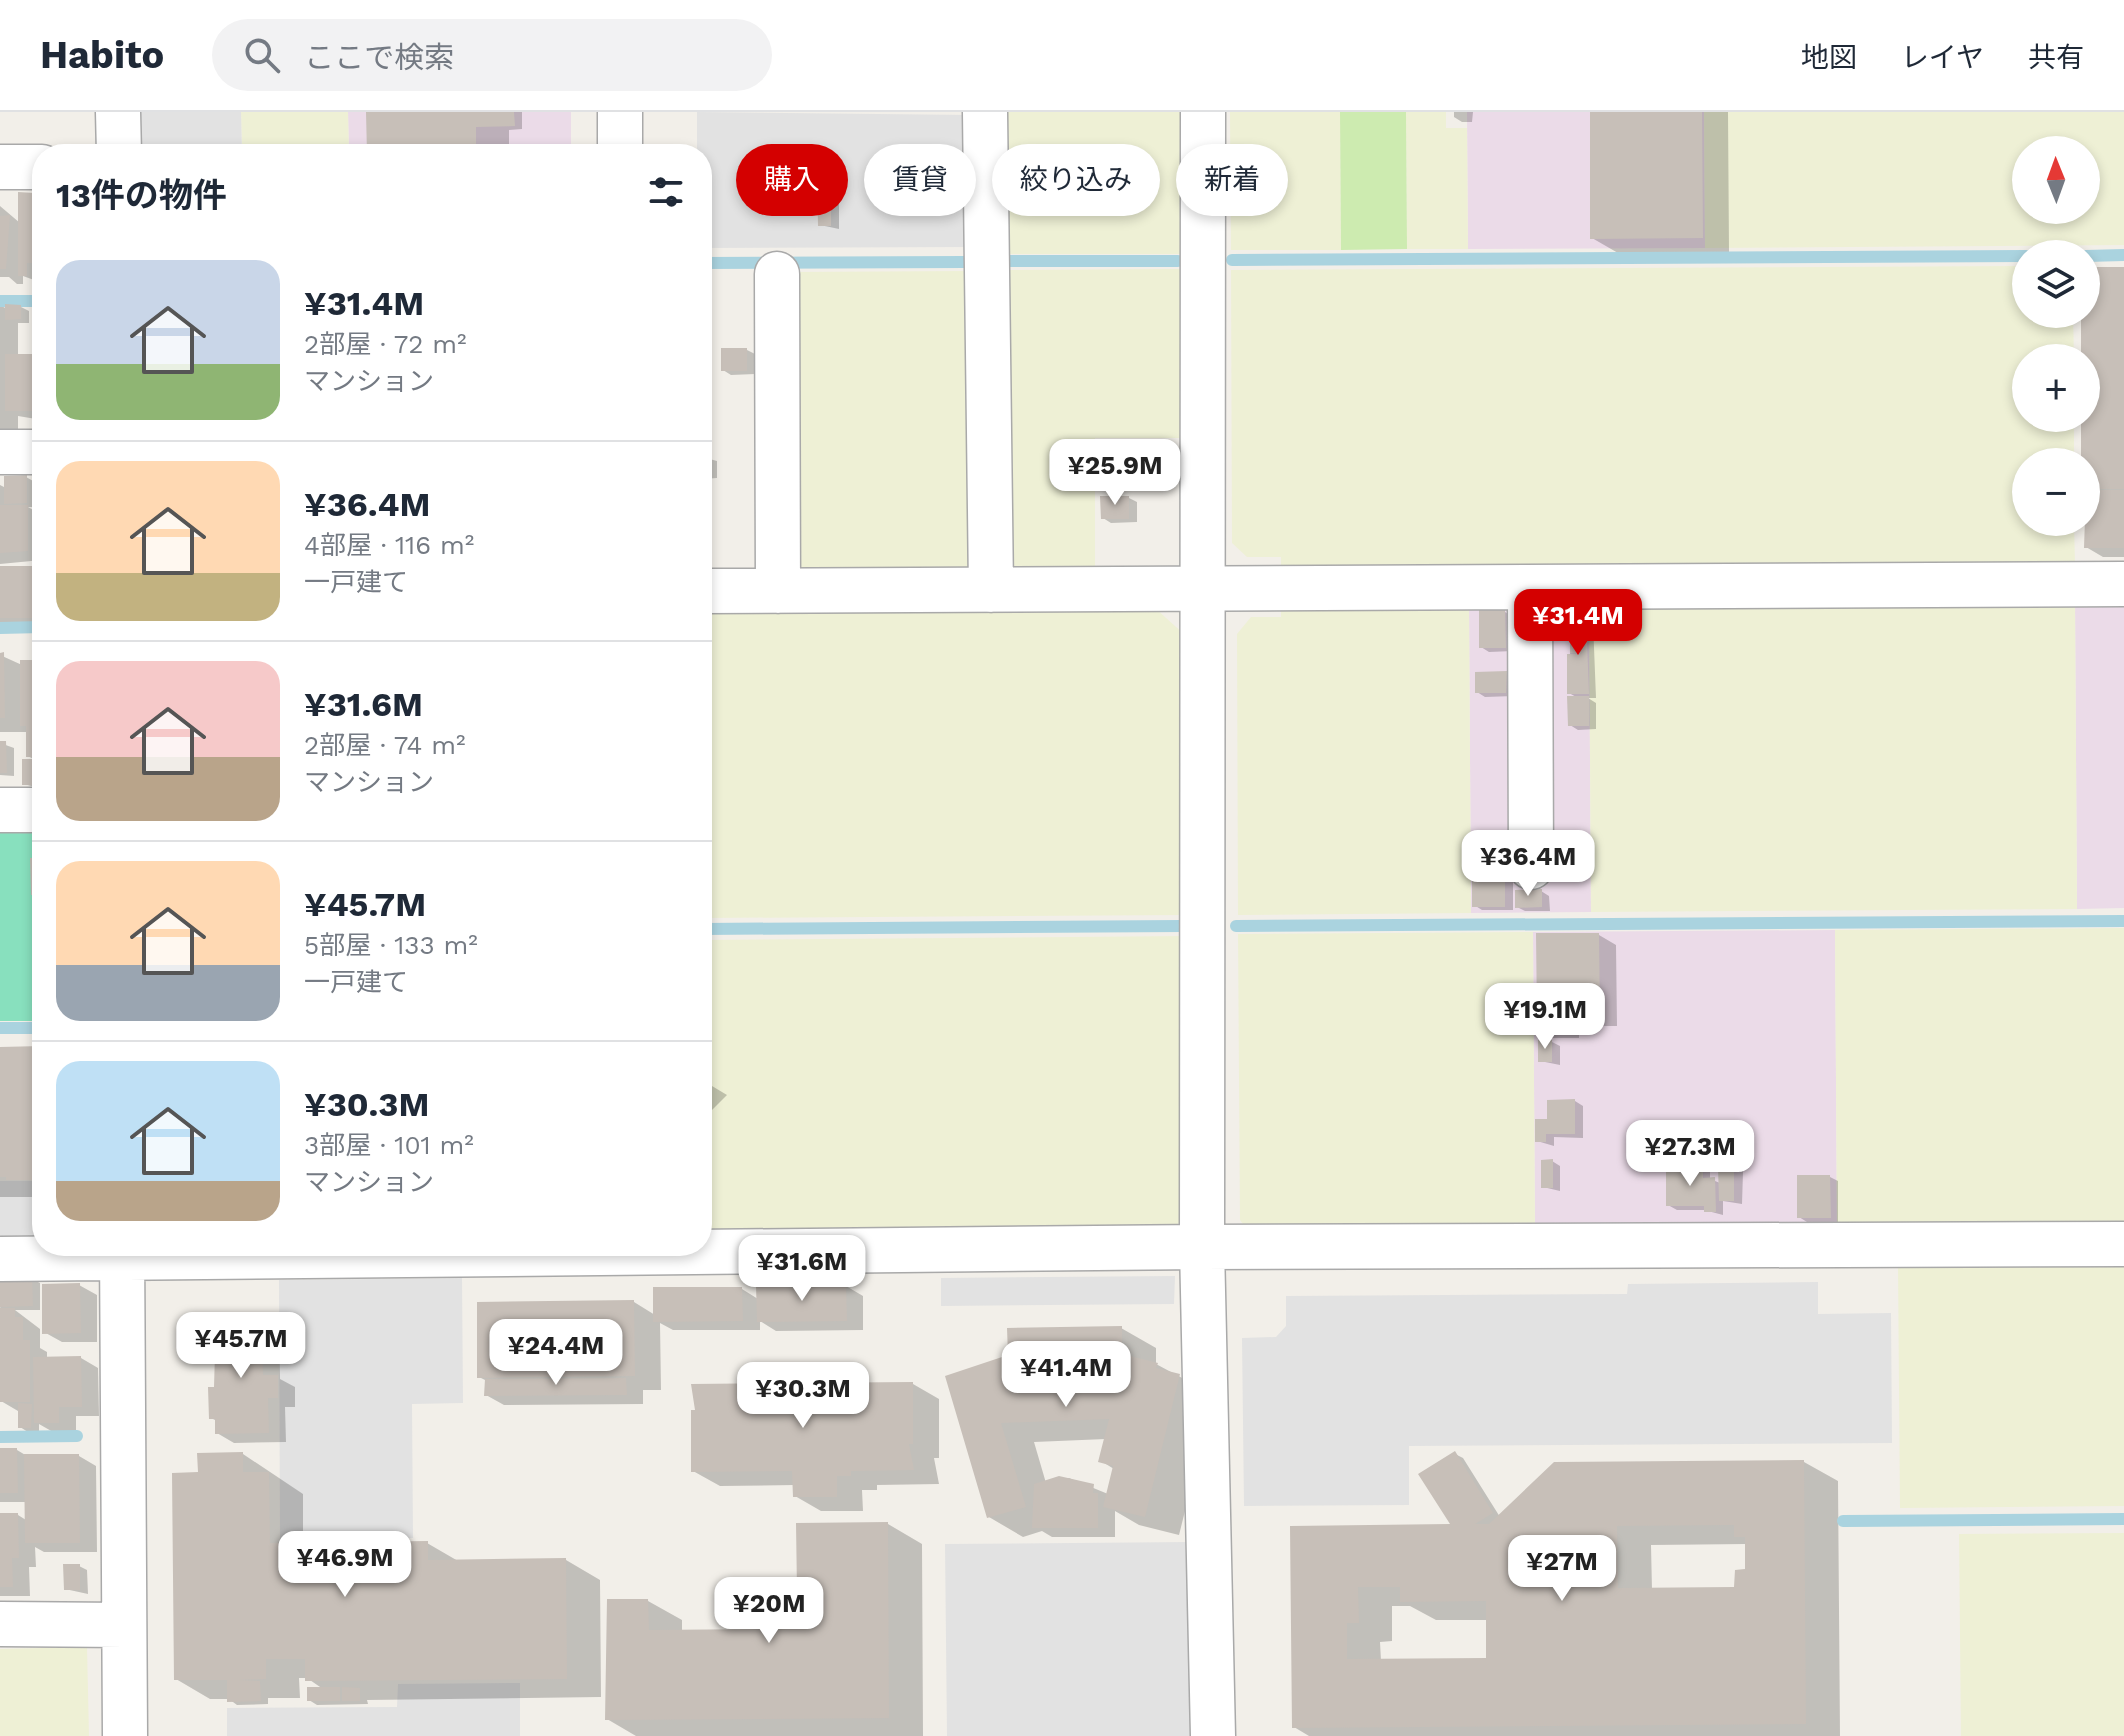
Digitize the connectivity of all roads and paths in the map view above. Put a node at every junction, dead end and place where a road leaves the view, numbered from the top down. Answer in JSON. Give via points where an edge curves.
{"nodes":[{"id":1,"x":118,"y":112,"type":"edge"},
{"id":2,"x":620,"y":112,"type":"edge"},
{"id":3,"x":985,"y":112,"type":"edge"},
{"id":4,"x":1203,"y":112,"type":"edge"},
{"id":5,"x":119,"y":144,"type":"edge"},
{"id":6,"x":620,"y":144,"type":"edge"},
{"id":7,"x":0,"y":167,"type":"edge"},
{"id":8,"x":32,"y":167,"type":"edge"},
{"id":9,"x":777,"y":274,"type":"dead end"},
{"id":10,"x":0,"y":452,"type":"edge"},
{"id":11,"x":32,"y":452,"type":"edge"},
{"id":12,"x":2124,"y":584,"type":"edge"},
{"id":13,"x":1530,"y":587,"type":"junction"},
{"id":14,"x":1203,"y":589,"type":"junction"},
{"id":15,"x":991,"y":590,"type":"junction"},
{"id":16,"x":712,"y":591,"type":"edge"},
{"id":17,"x":778,"y":591,"type":"junction"},
{"id":18,"x":0,"y":810,"type":"edge"},
{"id":19,"x":32,"y":810,"type":"edge"},
{"id":20,"x":1531,"y":867,"type":"dead end"},
{"id":21,"x":2124,"y":1244,"type":"edge"},
{"id":22,"x":1202,"y":1247,"type":"junction"},
{"id":23,"x":712,"y":1250,"type":"edge"},
{"id":24,"x":61,"y":1256,"type":"edge"},
{"id":25,"x":122,"y":1256,"type":"edge"},
{"id":26,"x":0,"y":1259,"type":"edge"},
{"id":27,"x":0,"y":1624,"type":"edge"},
{"id":28,"x":124,"y":1625,"type":"junction"},
{"id":29,"x":125,"y":1736,"type":"edge"},
{"id":30,"x":1213,"y":1736,"type":"edge"}],
"edges":[{"from":1,"to":5,"type":"street"},
{"from":2,"to":6,"type":"street"},
{"from":3,"to":15,"type":"street"},
{"from":4,"to":14,"type":"street"},
{"from":7,"to":8,"type":"street"},
{"from":9,"to":17,"type":"street"},
{"from":10,"to":11,"type":"street"},
{"from":12,"to":13,"type":"street"},
{"from":13,"to":14,"type":"street"},
{"from":13,"to":20,"type":"street"},
{"from":14,"to":15,"type":"street"},
{"from":14,"to":22,"type":"street"},
{"from":15,"to":17,"type":"street"},
{"from":16,"to":17,"type":"street"},
{"from":18,"to":19,"type":"street"},
{"from":21,"to":22,"type":"street"},
{"from":22,"to":23,"type":"street"},
{"from":22,"to":30,"type":"street"},
{"from":24,"to":26,"type":"street"},
{"from":25,"to":28,"type":"street"},
{"from":27,"to":28,"type":"street"},
{"from":28,"to":29,"type":"street"}]}
